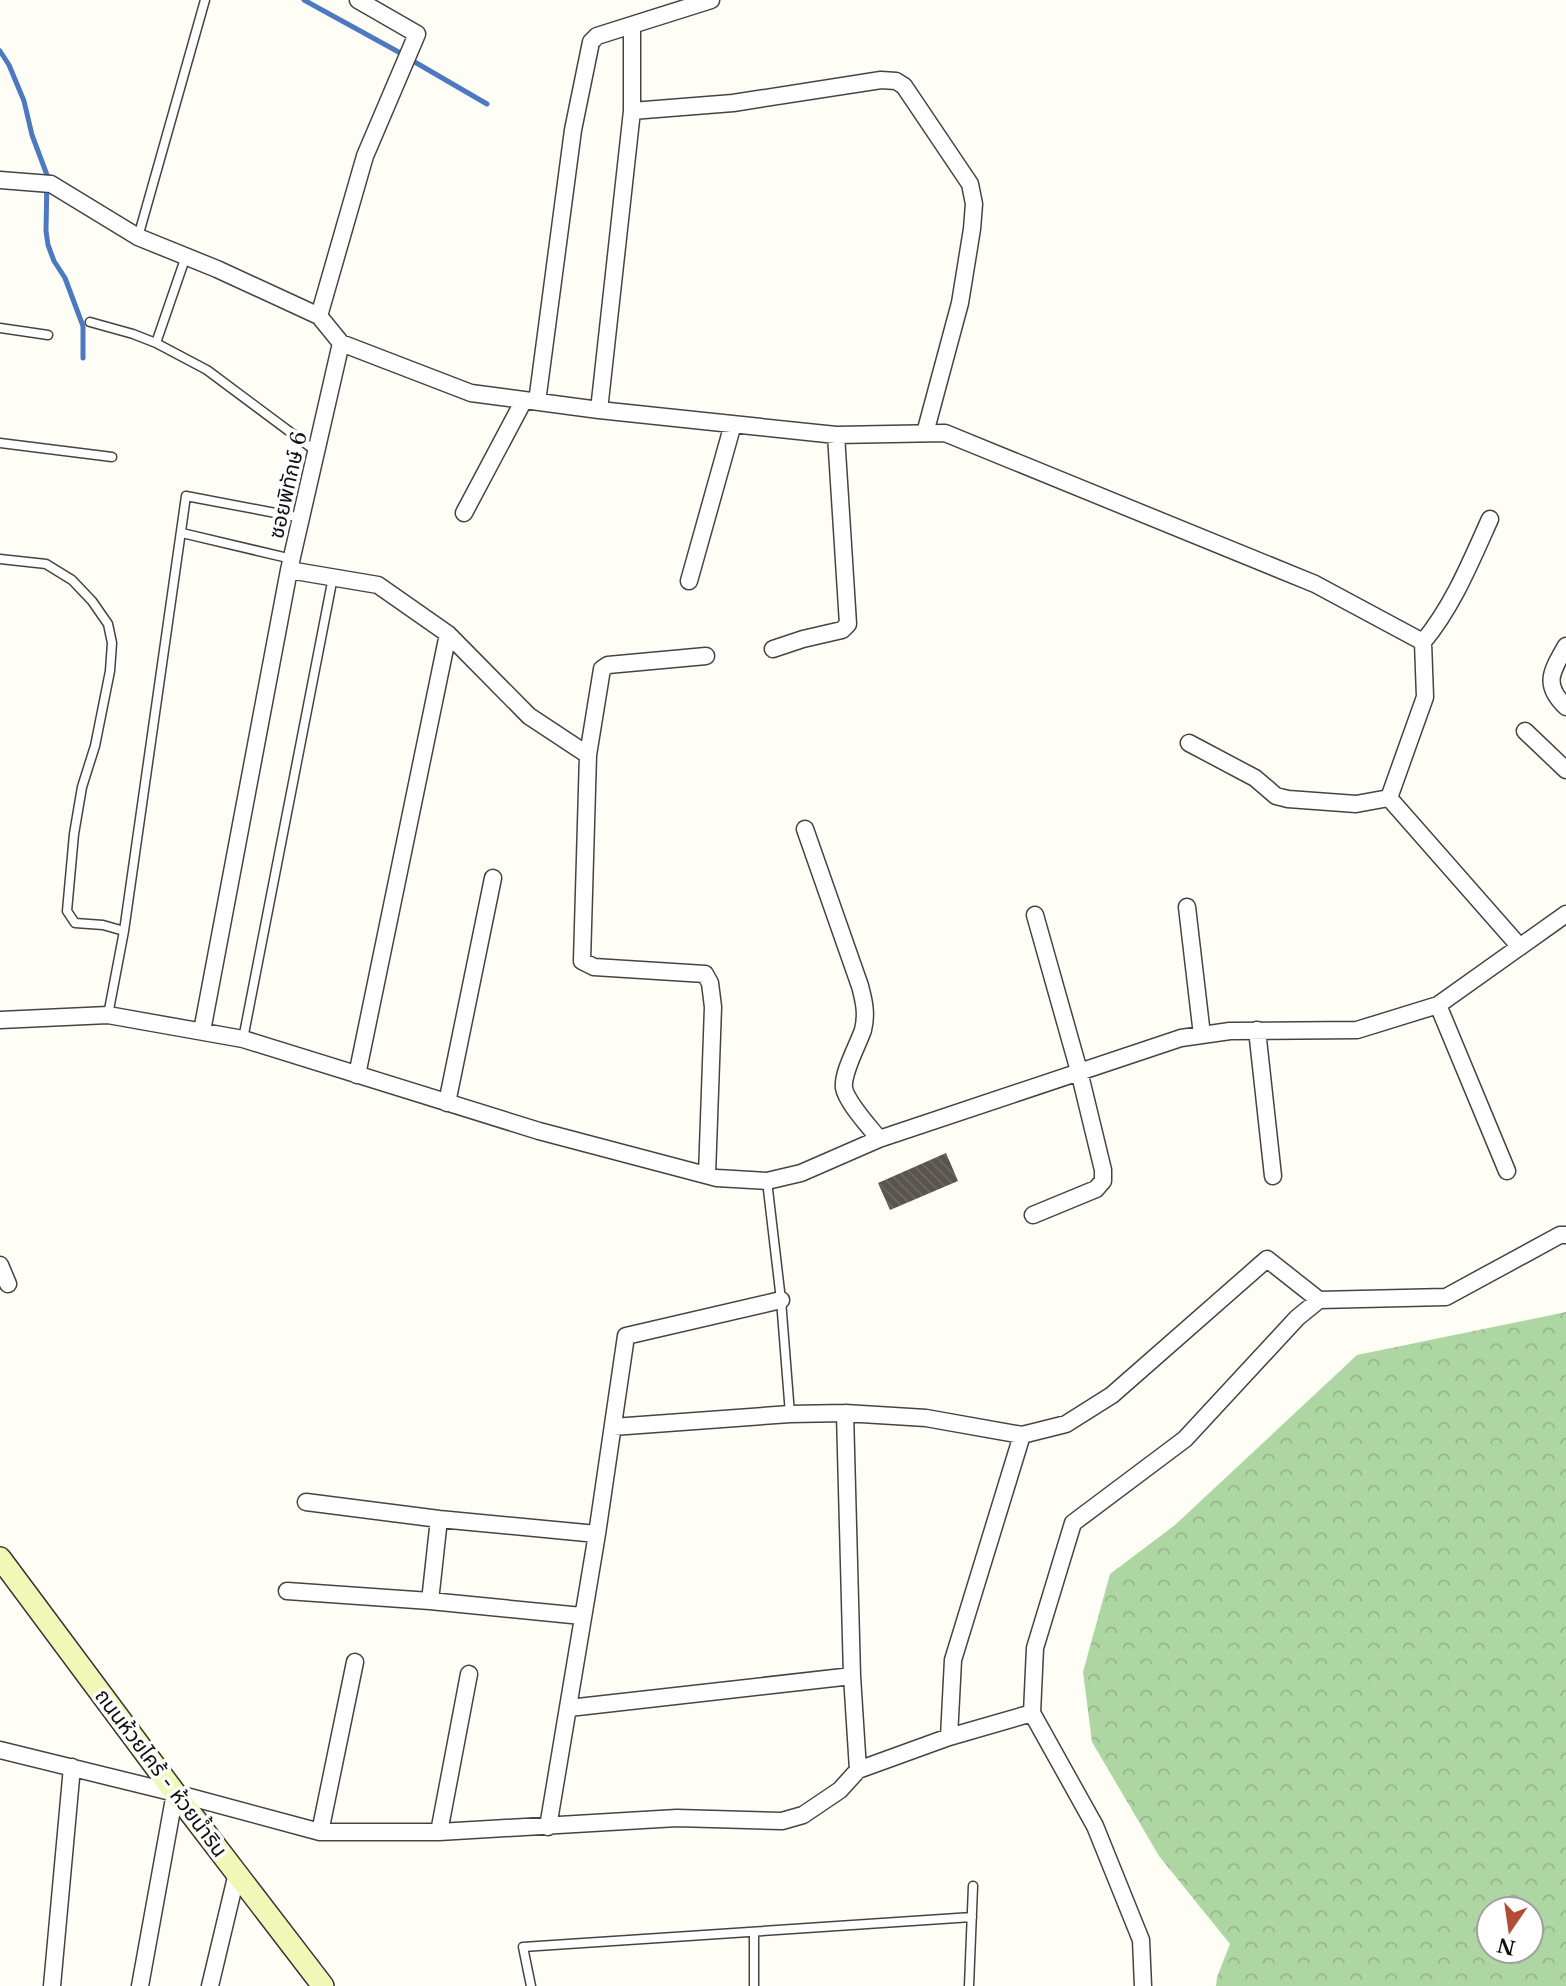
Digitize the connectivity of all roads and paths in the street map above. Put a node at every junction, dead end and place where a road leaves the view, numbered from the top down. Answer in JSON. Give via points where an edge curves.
{"nodes":[{"id":1,"x":205,"y":0,"type":"edge"},
{"id":2,"x":358,"y":0,"type":"edge"},
{"id":3,"x":711,"y":0,"type":"edge"},
{"id":4,"x":632,"y":24,"type":"junction"},
{"id":5,"x":632,"y":111,"type":"junction"},
{"id":6,"x":0,"y":180,"type":"edge"},
{"id":7,"x":138,"y":237,"type":"junction"},
{"id":8,"x":186,"y":256,"type":"junction"},
{"id":9,"x":319,"y":316,"type":"junction"},
{"id":10,"x":90,"y":322,"type":"dead end"},
{"id":11,"x":0,"y":328,"type":"edge"},
{"id":12,"x":48,"y":335,"type":"dead end"},
{"id":13,"x":156,"y":343,"type":"junction"},
{"id":14,"x":341,"y":343,"type":"junction"},
{"id":15,"x":531,"y":401,"type":"junction"},
{"id":16,"x":599,"y":410,"type":"junction"},
{"id":17,"x":733,"y":424,"type":"junction"},
{"id":18,"x":925,"y":433,"type":"junction"},
{"id":19,"x":836,"y":435,"type":"junction"},
{"id":20,"x":0,"y":443,"type":"edge"},
{"id":21,"x":317,"y":452,"type":"junction"},
{"id":22,"x":112,"y":457,"type":"dead end"},
{"id":23,"x":464,"y":513,"type":"dead end"},
{"id":24,"x":302,"y":518,"type":"junction"},
{"id":25,"x":1490,"y":519,"type":"dead end"},
{"id":26,"x":182,"y":533,"type":"junction"},
{"id":27,"x":0,"y":559,"type":"edge"},
{"id":28,"x":290,"y":564,"type":"junction"},
{"id":29,"x":333,"y":577,"type":"junction"},
{"id":30,"x":689,"y":581,"type":"dead end"},
{"id":31,"x":447,"y":634,"type":"junction"},
{"id":32,"x":1423,"y":642,"type":"junction"},
{"id":33,"x":1566,"y":646,"type":"edge"},
{"id":34,"x":773,"y":649,"type":"dead end"},
{"id":35,"x":706,"y":656,"type":"dead end"},
{"id":36,"x":1566,"y":707,"type":"edge"},
{"id":37,"x":1525,"y":731,"type":"dead end"},
{"id":38,"x":1189,"y":743,"type":"dead end"},
{"id":39,"x":588,"y":755,"type":"junction"},
{"id":40,"x":1566,"y":771,"type":"edge"},
{"id":41,"x":1389,"y":797,"type":"junction"},
{"id":42,"x":805,"y":829,"type":"dead end"},
{"id":43,"x":493,"y":878,"type":"dead end"},
{"id":44,"x":1187,"y":907,"type":"dead end"},
{"id":45,"x":1566,"y":914,"type":"edge"},
{"id":46,"x":1035,"y":915,"type":"dead end"},
{"id":47,"x":124,"y":931,"type":"junction"},
{"id":48,"x":1520,"y":947,"type":"junction"},
{"id":49,"x":1438,"y":1005,"type":"junction"},
{"id":50,"x":108,"y":1015,"type":"junction"},
{"id":51,"x":0,"y":1020,"type":"edge"},
{"id":52,"x":1257,"y":1030,"type":"junction"},
{"id":53,"x":202,"y":1031,"type":"junction"},
{"id":54,"x":1202,"y":1035,"type":"junction"},
{"id":55,"x":243,"y":1039,"type":"junction"},
{"id":56,"x":1079,"y":1071,"type":"junction"},
{"id":57,"x":357,"y":1075,"type":"junction"},
{"id":58,"x":447,"y":1103,"type":"junction"},
{"id":59,"x":879,"y":1139,"type":"junction"},
{"id":60,"x":1507,"y":1171,"type":"dead end"},
{"id":61,"x":707,"y":1175,"type":"junction"},
{"id":62,"x":1273,"y":1175,"type":"dead end"},
{"id":63,"x":766,"y":1181,"type":"junction"},
{"id":64,"x":1033,"y":1215,"type":"dead end"},
{"id":65,"x":1566,"y":1235,"type":"edge"},
{"id":66,"x":0,"y":1265,"type":"edge"},
{"id":67,"x":8,"y":1284,"type":"dead end"},
{"id":68,"x":781,"y":1300,"type":"junction"},
{"id":69,"x":1319,"y":1300,"type":"junction"},
{"id":70,"x":845,"y":1413,"type":"junction"},
{"id":71,"x":790,"y":1414,"type":"junction"},
{"id":72,"x":613,"y":1427,"type":"junction"},
{"id":73,"x":1022,"y":1435,"type":"junction"},
{"id":74,"x":306,"y":1503,"type":"dead end"},
{"id":75,"x":439,"y":1519,"type":"junction"},
{"id":76,"x":597,"y":1534,"type":"junction"},
{"id":77,"x":0,"y":1558,"type":"edge"},
{"id":78,"x":288,"y":1591,"type":"dead end"},
{"id":79,"x":429,"y":1601,"type":"junction"},
{"id":80,"x":582,"y":1616,"type":"junction"},
{"id":81,"x":355,"y":1662,"type":"dead end"},
{"id":82,"x":469,"y":1674,"type":"dead end"},
{"id":83,"x":852,"y":1676,"type":"junction"},
{"id":84,"x":569,"y":1708,"type":"junction"},
{"id":85,"x":1032,"y":1713,"type":"junction"},
{"id":86,"x":949,"y":1737,"type":"junction"},
{"id":87,"x":0,"y":1751,"type":"edge"},
{"id":88,"x":72,"y":1766,"type":"junction"},
{"id":89,"x":858,"y":1770,"type":"junction"},
{"id":90,"x":174,"y":1793,"type":"junction"},
{"id":91,"x":548,"y":1827,"type":"junction"},
{"id":92,"x":320,"y":1832,"type":"junction"},
{"id":93,"x":439,"y":1832,"type":"junction"},
{"id":94,"x":237,"y":1873,"type":"junction"},
{"id":95,"x":973,"y":1886,"type":"dead end"},
{"id":96,"x":972,"y":1917,"type":"junction"},
{"id":97,"x":754,"y":1932,"type":"junction"},
{"id":98,"x":52,"y":1986,"type":"edge"},
{"id":99,"x":140,"y":1986,"type":"edge"},
{"id":100,"x":210,"y":1986,"type":"edge"},
{"id":101,"x":323,"y":1986,"type":"edge"},
{"id":102,"x":531,"y":1986,"type":"edge"},
{"id":103,"x":754,"y":1986,"type":"edge"},
{"id":104,"x":969,"y":1986,"type":"edge"},
{"id":105,"x":1143,"y":1986,"type":"edge"}],
"edges":[{"from":1,"to":7,"type":"lane"},
{"from":2,"to":9,"type":"street","via":[[417,34],[365,156]]},
{"from":3,"to":4,"type":"street"},
{"from":4,"to":5,"type":"street"},
{"from":4,"to":15,"type":"street","via":[[597,36],[587,54]]},
{"from":5,"to":16,"type":"street"},
{"from":5,"to":18,"type":"street","via":[[733,103],[881,80],[904,86],[970,184],[974,204],[960,303]]},
{"from":6,"to":7,"type":"street","via":[[51,184]]},
{"from":7,"to":8,"type":"street"},
{"from":8,"to":9,"type":"street"},
{"from":8,"to":13,"type":"lane"},
{"from":9,"to":14,"type":"street"},
{"from":10,"to":13,"type":"lane"},
{"from":11,"to":12,"type":"lane"},
{"from":13,"to":21,"type":"lane","via":[[207,370]]},
{"from":14,"to":15,"type":"street","via":[[471,393]]},
{"from":14,"to":21,"type":"street","name":"ซอยพิทักษ์ 6"},
{"from":15,"to":16,"type":"street"},
{"from":15,"to":23,"type":"street"},
{"from":16,"to":17,"type":"street"},
{"from":17,"to":19,"type":"street"},
{"from":17,"to":30,"type":"street"},
{"from":18,"to":19,"type":"street"},
{"from":18,"to":32,"type":"street","via":[[945,433],[1315,584]]},
{"from":19,"to":34,"type":"street","via":[[848,624],[842,630]]},
{"from":20,"to":22,"type":"lane"},
{"from":21,"to":24,"type":"street","name":"ซอยพิทักษ์ 6"},
{"from":24,"to":26,"type":"lane","via":[[186,496]]},
{"from":24,"to":28,"type":"street","name":"ซอยพิทักษ์ 6"},
{"from":25,"to":32,"type":"street","via":[[1468,570]]},
{"from":26,"to":28,"type":"lane"},
{"from":26,"to":47,"type":"lane"},
{"from":27,"to":47,"type":"lane","via":[[55,569],[72,580],[108,624],[110,671],[96,746],[82,787],[67,911],[75,923]]},
{"from":28,"to":29,"type":"street"},
{"from":28,"to":53,"type":"street","name":"ซอยพิทักษ์ 6"},
{"from":29,"to":31,"type":"street","via":[[378,585]]},
{"from":29,"to":55,"type":"lane"},
{"from":31,"to":39,"type":"street","via":[[529,716]]},
{"from":31,"to":57,"type":"street"},
{"from":32,"to":41,"type":"street","via":[[1425,696]]},
{"from":33,"to":36,"type":"street","via":[[1550,681]]},
{"from":35,"to":39,"type":"street","via":[[602,669]]},
{"from":37,"to":40,"type":"street"},
{"from":38,"to":41,"type":"street","via":[[1255,778],[1276,796],[1342,804]]},
{"from":39,"to":61,"type":"street","via":[[582,961],[594,967],[705,974],[713,1007]]},
{"from":41,"to":48,"type":"street"},
{"from":42,"to":59,"type":"street","via":[[866,1010],[844,1088]]},
{"from":43,"to":58,"type":"street"},
{"from":44,"to":54,"type":"street"},
{"from":45,"to":48,"type":"street"},
{"from":46,"to":56,"type":"street"},
{"from":47,"to":50,"type":"lane"},
{"from":48,"to":49,"type":"street"},
{"from":49,"to":52,"type":"street","via":[[1357,1030]]},
{"from":49,"to":60,"type":"street"},
{"from":50,"to":51,"type":"street"},
{"from":50,"to":53,"type":"street"},
{"from":52,"to":54,"type":"street"},
{"from":52,"to":62,"type":"street"},
{"from":53,"to":55,"type":"street"},
{"from":54,"to":56,"type":"street"},
{"from":55,"to":57,"type":"street"},
{"from":56,"to":59,"type":"street"},
{"from":56,"to":64,"type":"street","via":[[1103,1181],[1096,1189]]},
{"from":57,"to":58,"type":"street"},
{"from":58,"to":61,"type":"street"},
{"from":59,"to":63,"type":"street","via":[[801,1173]]},
{"from":61,"to":63,"type":"street"},
{"from":63,"to":68,"type":"lane"},
{"from":65,"to":69,"type":"street","via":[[1446,1297]]},
{"from":66,"to":67,"type":"street"},
{"from":68,"to":71,"type":"lane"},
{"from":68,"to":72,"type":"street","via":[[625,1336]]},
{"from":69,"to":73,"type":"street","via":[[1267,1259],[1112,1395],[1066,1424]]},
{"from":69,"to":85,"type":"street","via":[[1185,1439],[1073,1523],[1035,1648]]},
{"from":70,"to":71,"type":"street"},
{"from":70,"to":73,"type":"street","via":[[926,1418]]},
{"from":70,"to":83,"type":"street"},
{"from":71,"to":72,"type":"street"},
{"from":72,"to":76,"type":"street"},
{"from":73,"to":86,"type":"street","via":[[953,1660]]},
{"from":74,"to":75,"type":"street"},
{"from":75,"to":76,"type":"street"},
{"from":75,"to":79,"type":"street"},
{"from":76,"to":80,"type":"street"},
{"from":77,"to":90,"type":"main road","name":"ถนนห้วยไคร้ - ห้วยน้ำริน"},
{"from":78,"to":79,"type":"street"},
{"from":79,"to":80,"type":"street"},
{"from":80,"to":84,"type":"street"},
{"from":81,"to":92,"type":"street"},
{"from":82,"to":93,"type":"street"},
{"from":83,"to":84,"type":"street"},
{"from":83,"to":89,"type":"street"},
{"from":84,"to":91,"type":"street"},
{"from":85,"to":86,"type":"street"},
{"from":85,"to":105,"type":"street","via":[[1095,1826],[1141,1940]]},
{"from":86,"to":89,"type":"street"},
{"from":87,"to":88,"type":"street"},
{"from":88,"to":90,"type":"street"},
{"from":88,"to":98,"type":"street"},
{"from":89,"to":91,"type":"street","via":[[840,1790],[803,1815],[782,1821],[677,1818]]},
{"from":90,"to":92,"type":"street"},
{"from":90,"to":94,"type":"main road","name":"ถนนห้วยไคร้ - ห้วยน้ำริน"},
{"from":90,"to":99,"type":"street"},
{"from":91,"to":93,"type":"street"},
{"from":92,"to":93,"type":"street"},
{"from":94,"to":100,"type":"street"},
{"from":94,"to":101,"type":"main road","name":"ถนนห้วยไคร้ - ห้วยน้ำริน"},
{"from":95,"to":96,"type":"lane"},
{"from":96,"to":97,"type":"lane"},
{"from":96,"to":104,"type":"lane"},
{"from":97,"to":102,"type":"lane","via":[[523,1947]]},
{"from":97,"to":103,"type":"lane"}]}
